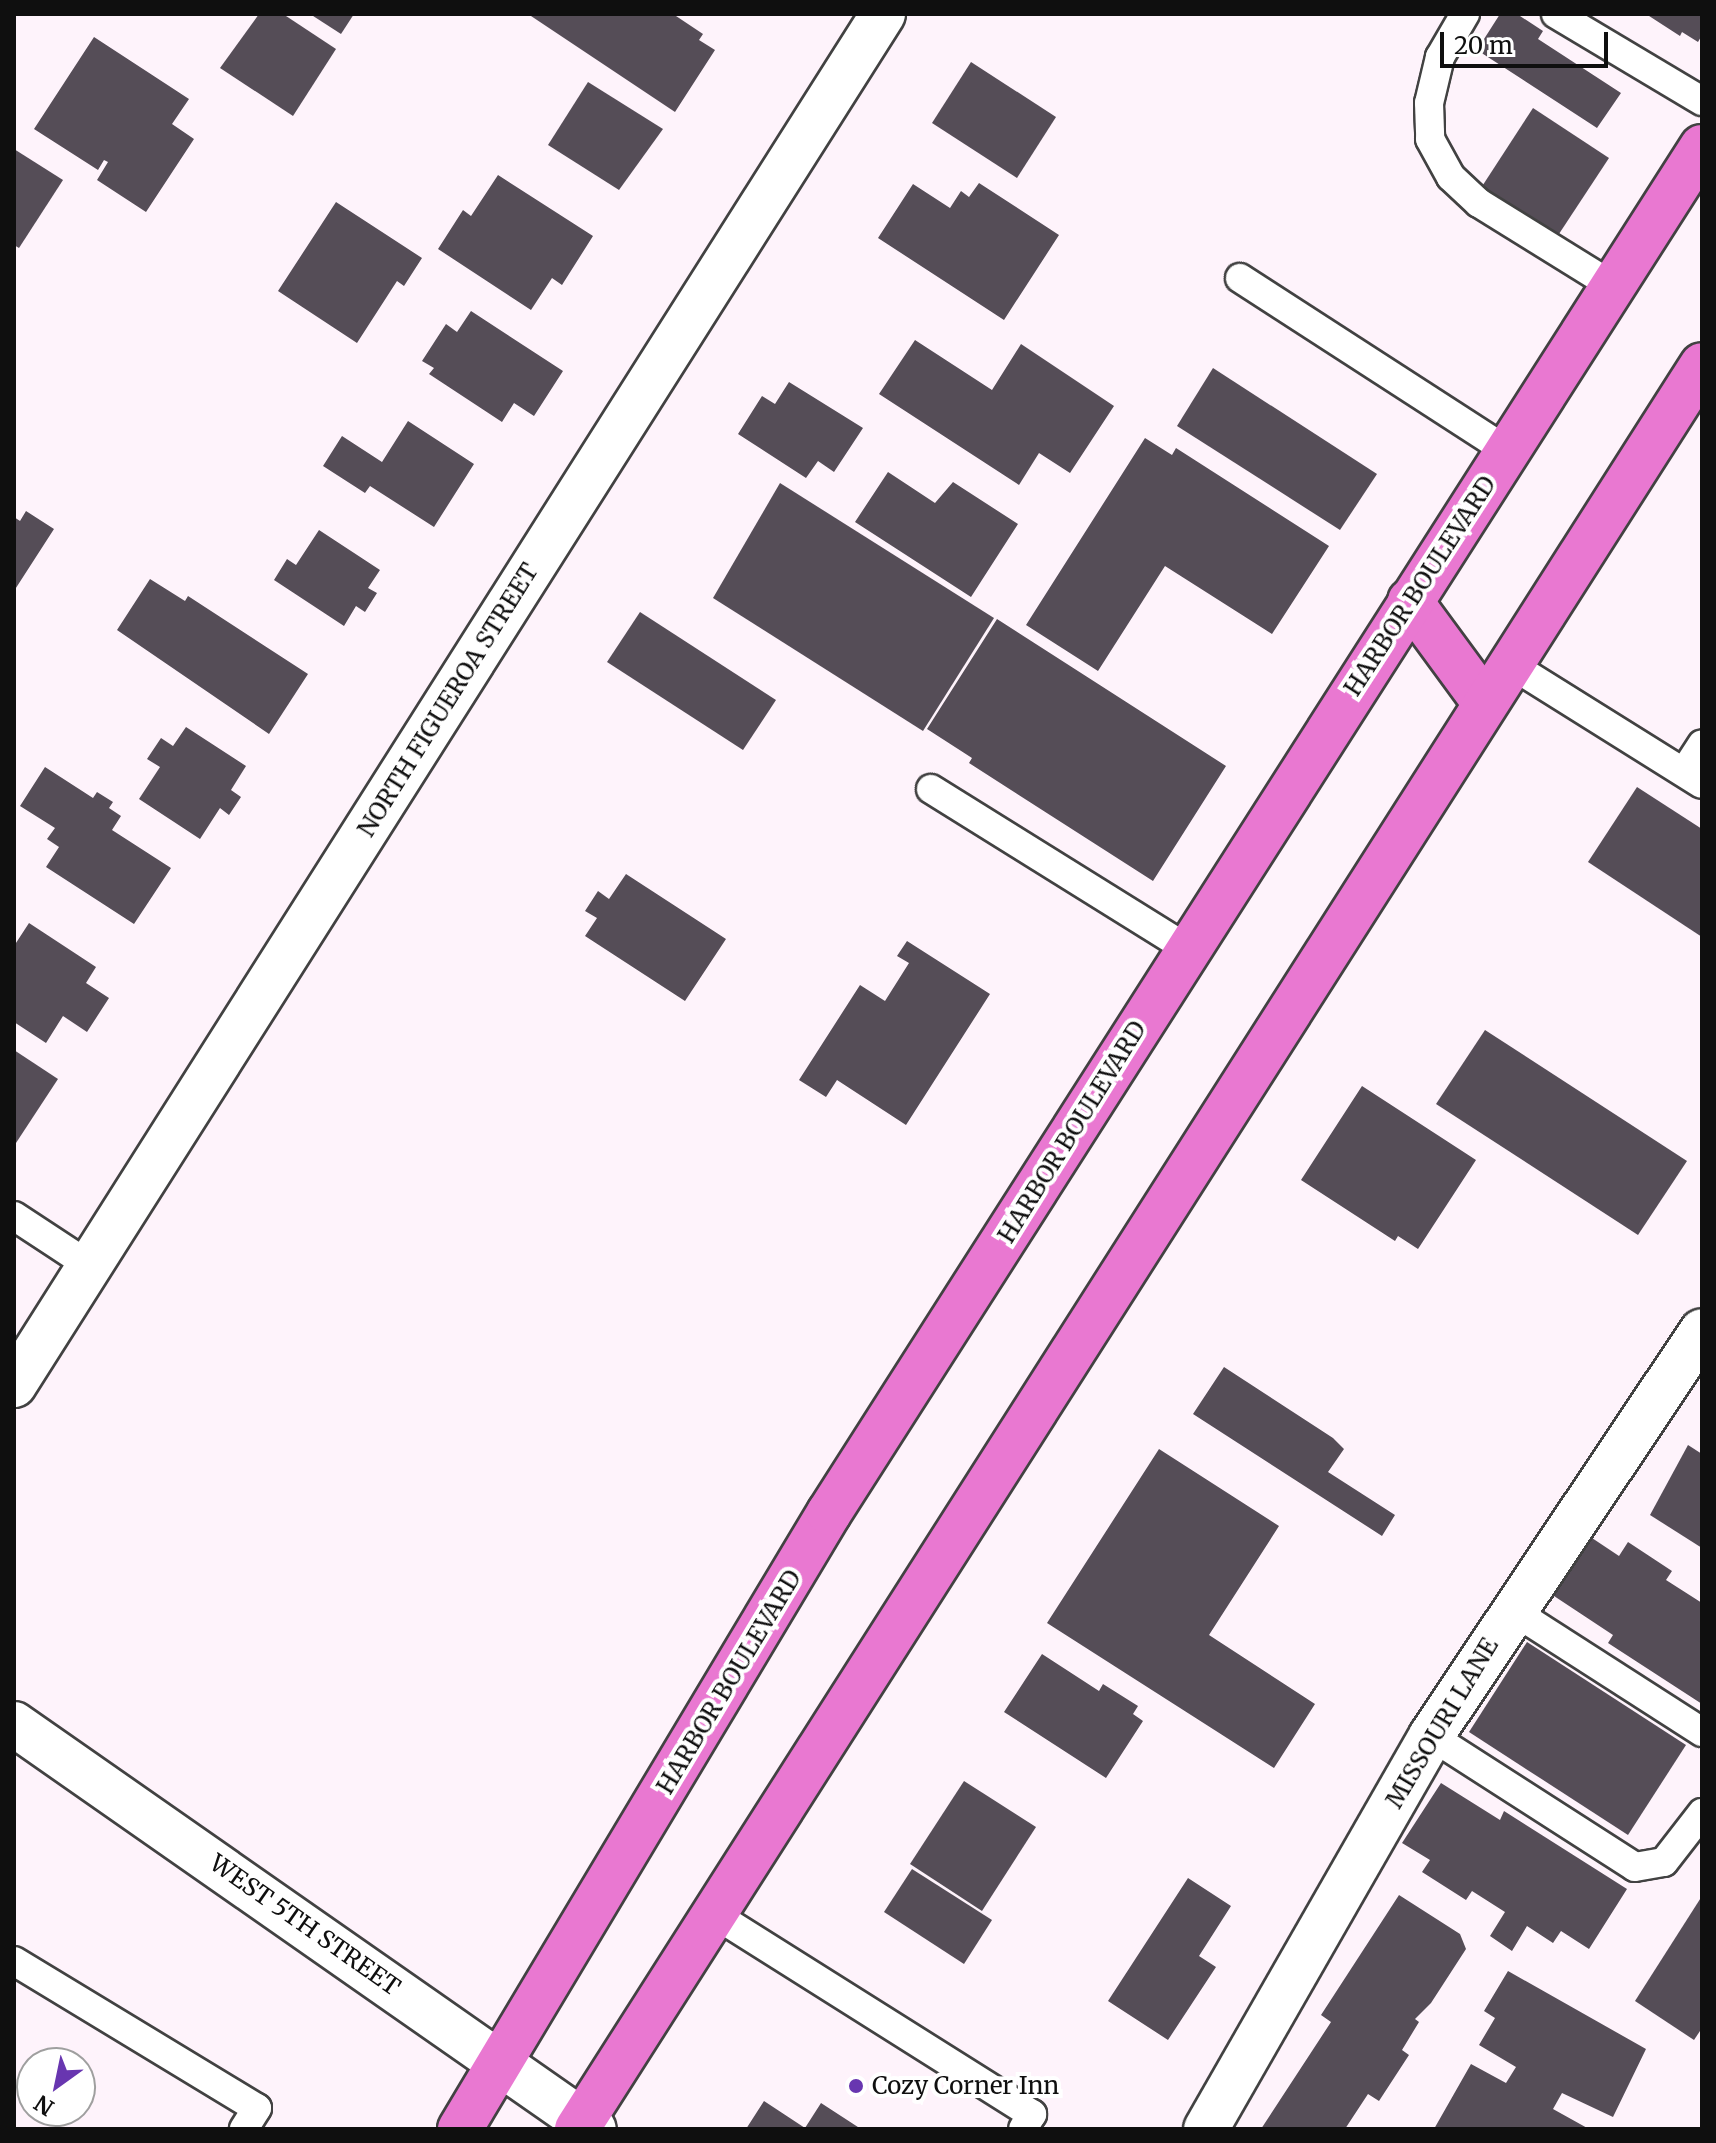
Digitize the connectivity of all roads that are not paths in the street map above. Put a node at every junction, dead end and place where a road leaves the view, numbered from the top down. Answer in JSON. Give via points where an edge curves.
{"nodes":[{"id":1,"x":883,"y":14,"type":"edge"},
{"id":2,"x":1465,"y":14,"type":"edge"},
{"id":3,"x":1556,"y":14,"type":"edge"},
{"id":4,"x":1702,"y":101,"type":"edge"},
{"id":5,"x":1702,"y":147,"type":"edge"},
{"id":6,"x":1240,"y":278,"type":"dead end"},
{"id":7,"x":1613,"y":286,"type":"junction"},
{"id":8,"x":1702,"y":365,"type":"edge"},
{"id":9,"x":1506,"y":450,"type":"junction"},
{"id":10,"x":1410,"y":601,"type":"junction"},
{"id":11,"x":1510,"y":664,"type":"junction"},
{"id":12,"x":1485,"y":703,"type":"junction"},
{"id":13,"x":1702,"y":744,"type":"edge"},
{"id":14,"x":1693,"y":778,"type":"edge"},
{"id":15,"x":931,"y":789,"type":"dead end"},
{"id":16,"x":1188,"y":949,"type":"junction"},
{"id":17,"x":14,"y":1216,"type":"edge"},
{"id":18,"x":90,"y":1266,"type":"junction"},
{"id":19,"x":1702,"y":1331,"type":"edge"},
{"id":20,"x":14,"y":1385,"type":"edge"},
{"id":21,"x":1512,"y":1610,"type":"junction"},
{"id":22,"x":14,"y":1724,"type":"edge"},
{"id":23,"x":1702,"y":1732,"type":"edge"},
{"id":24,"x":1431,"y":1736,"type":"junction"},
{"id":25,"x":1702,"y":1813,"type":"edge"},
{"id":26,"x":714,"y":1914,"type":"junction"},
{"id":27,"x":14,"y":1961,"type":"edge"},
{"id":28,"x":503,"y":2063,"type":"junction"},
{"id":29,"x":584,"y":2126,"type":"edge"},
{"id":30,"x":244,"y":2129,"type":"edge"},
{"id":31,"x":460,"y":2129,"type":"edge"},
{"id":32,"x":1023,"y":2129,"type":"edge"},
{"id":33,"x":1206,"y":2129,"type":"edge"}],
"edges":[{"from":1,"to":18,"type":"street","name":"NORTH FIGUEROA STREET"},
{"from":2,"to":7,"type":"lane","via":[[1440,57],[1429,103],[1430,139],[1444,164],[1479,203]]},
{"from":3,"to":4,"type":"lane"},
{"from":5,"to":7,"type":"main road","name":"HARBOR BOULEVARD"},
{"from":6,"to":9,"type":"lane"},
{"from":7,"to":9,"type":"main road","name":"HARBOR BOULEVARD"},
{"from":8,"to":11,"type":"main road"},
{"from":9,"to":10,"type":"main road","name":"HARBOR BOULEVARD"},
{"from":10,"to":12,"type":"main road"},
{"from":10,"to":16,"type":"main road","name":"HARBOR BOULEVARD"},
{"from":11,"to":12,"type":"main road"},
{"from":11,"to":14,"type":"lane"},
{"from":12,"to":26,"type":"main road"},
{"from":13,"to":14,"type":"lane"},
{"from":15,"to":16,"type":"lane"},
{"from":16,"to":28,"type":"main road","name":"HARBOR BOULEVARD","via":[[829,1513]]},
{"from":17,"to":18,"type":"lane"},
{"from":18,"to":20,"type":"street","name":"NORTH FIGUEROA STREET"},
{"from":19,"to":21,"type":"street","name":"MISSOURI LANE"},
{"from":21,"to":23,"type":"lane"},
{"from":21,"to":24,"type":"street","name":"MISSOURI LANE"},
{"from":22,"to":28,"type":"street","name":"WEST 5TH STREET"},
{"from":24,"to":25,"type":"lane","via":[[1635,1867],[1664,1862]]},
{"from":24,"to":33,"type":"street","name":"MISSOURI LANE"},
{"from":26,"to":29,"type":"main road"},
{"from":26,"to":32,"type":"lane","via":[[1032,2114]]},
{"from":27,"to":30,"type":"lane","via":[[257,2108]]},
{"from":28,"to":29,"type":"street","name":"WEST 5TH STREET"},
{"from":28,"to":31,"type":"main road","name":"HARBOR BOULEVARD"}]}
